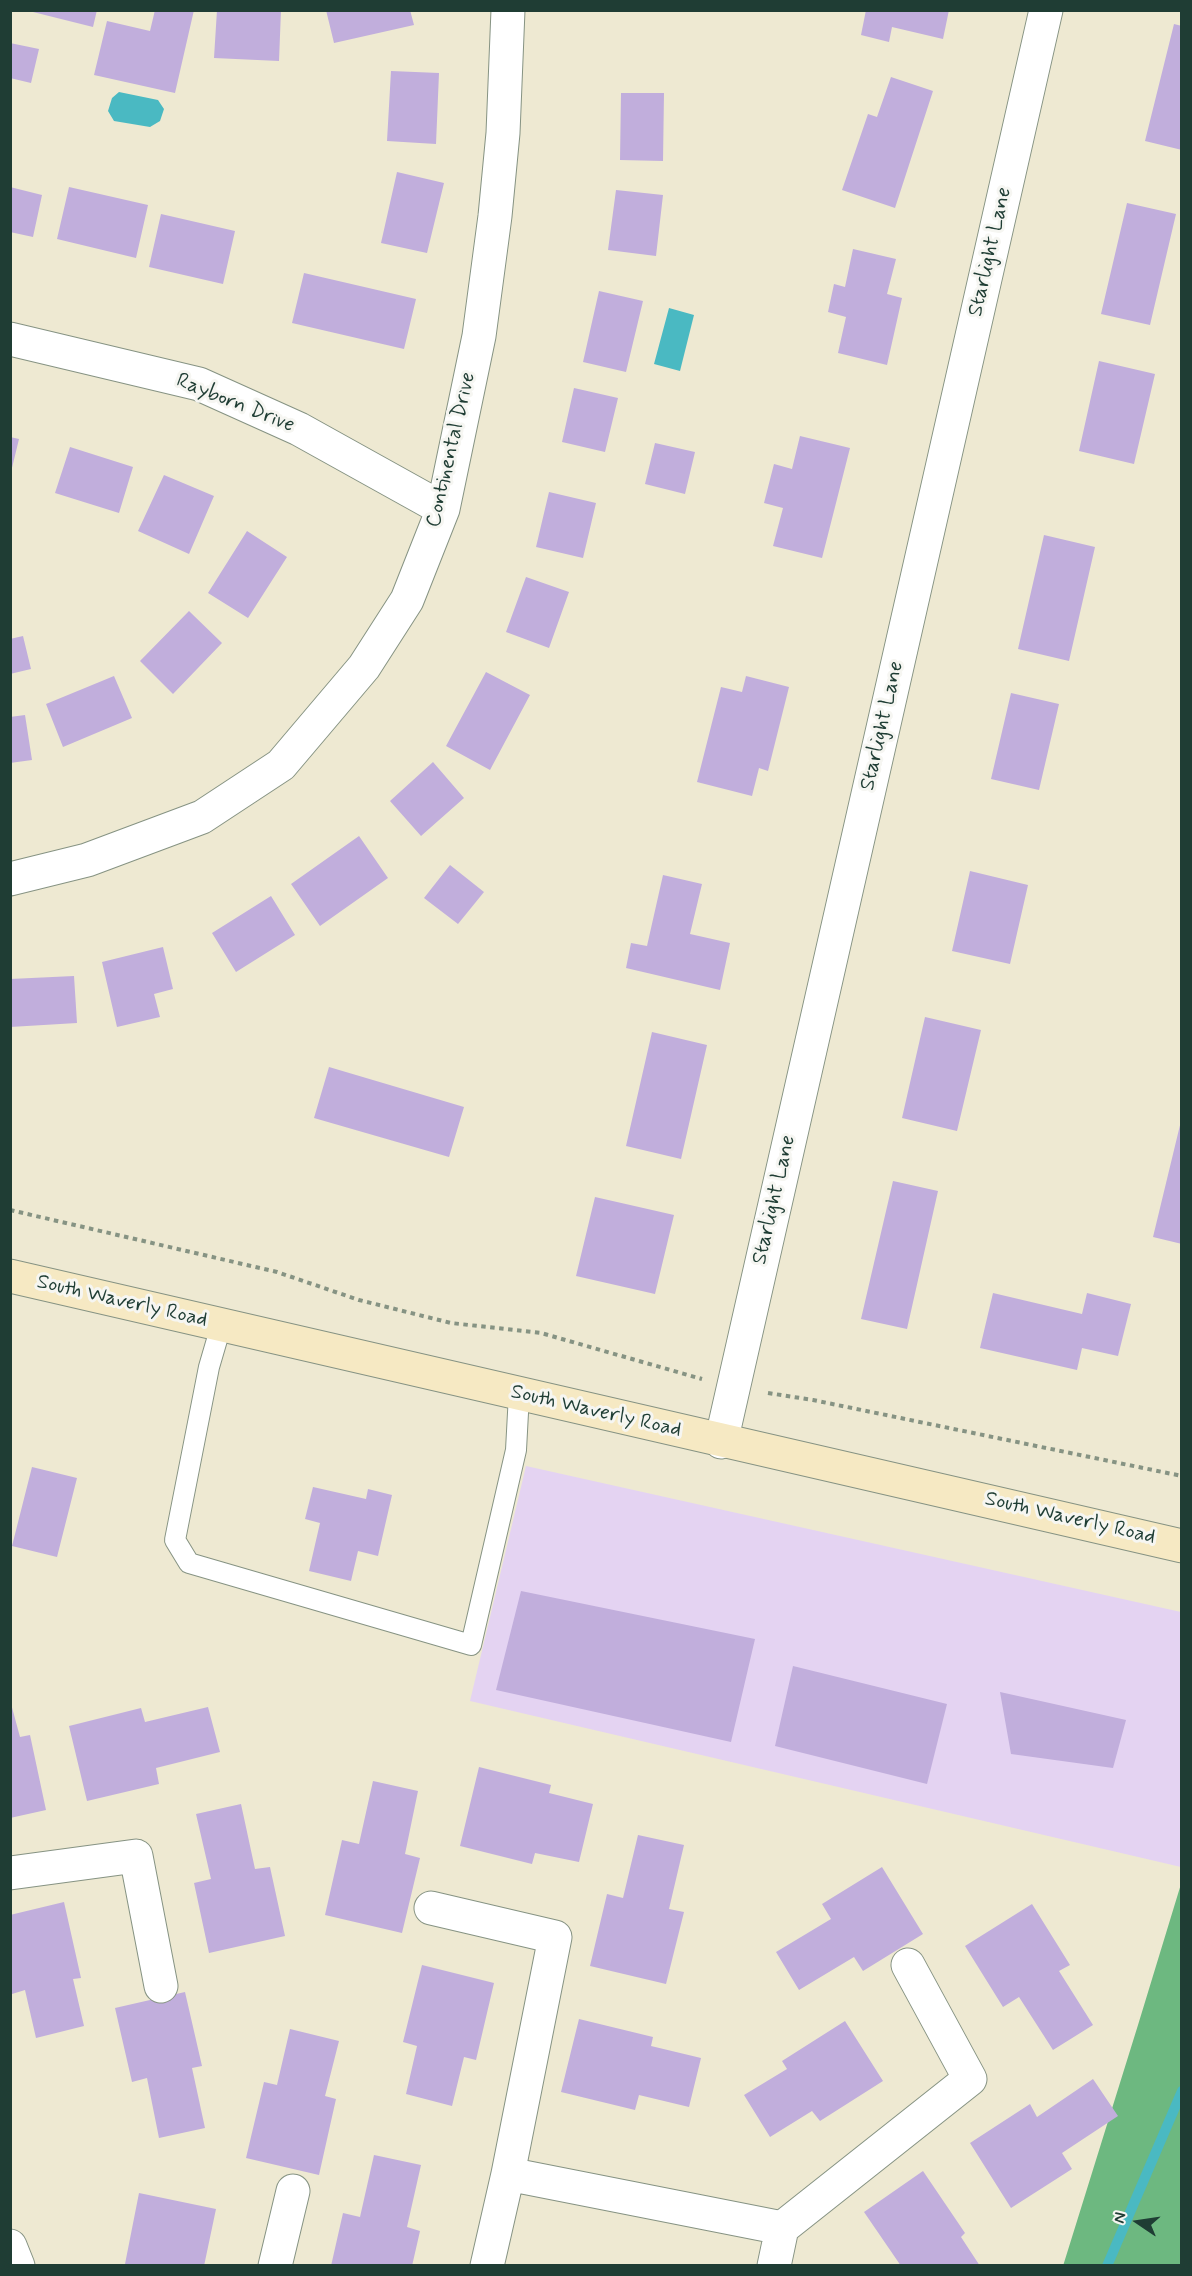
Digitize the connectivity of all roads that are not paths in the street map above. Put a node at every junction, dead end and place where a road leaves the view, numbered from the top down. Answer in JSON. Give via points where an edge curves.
{"nodes":[{"id":1,"x":508,"y":10,"type":"edge"},
{"id":2,"x":1046,"y":10,"type":"edge"},
{"id":3,"x":10,"y":339,"type":"edge"},
{"id":4,"x":443,"y":509,"type":"junction"},
{"id":5,"x":10,"y":879,"type":"edge"},
{"id":6,"x":10,"y":1276,"type":"edge"},
{"id":7,"x":221,"y":1326,"type":"junction"},
{"id":8,"x":519,"y":1394,"type":"junction"},
{"id":9,"x":720,"y":1442,"type":"junction"},
{"id":10,"x":1182,"y":1546,"type":"edge"},
{"id":11,"x":10,"y":1873,"type":"edge"},
{"id":12,"x":430,"y":1908,"type":"dead end"},
{"id":13,"x":908,"y":1965,"type":"dead end"},
{"id":14,"x":161,"y":1986,"type":"dead end"},
{"id":15,"x":508,"y":2174,"type":"junction"},
{"id":16,"x":292,"y":2191,"type":"dead end"},
{"id":17,"x":782,"y":2228,"type":"junction"},
{"id":18,"x":10,"y":2246,"type":"edge"},
{"id":19,"x":18,"y":2265,"type":"edge"},
{"id":20,"x":275,"y":2265,"type":"edge"},
{"id":21,"x":486,"y":2265,"type":"edge"},
{"id":22,"x":774,"y":2265,"type":"edge"}],
"edges":[{"from":1,"to":4,"type":"street","name":"Continental Drive","via":[[495,216],[479,336]]},
{"from":2,"to":9,"type":"street","name":"Starlight Lane"},
{"from":3,"to":4,"type":"street","name":"Rayborn Drive","via":[[198,384],[299,429]]},
{"from":4,"to":5,"type":"street","name":"Continental Drive","via":[[407,600],[364,667],[281,765],[202,817],[87,861]]},
{"from":6,"to":7,"type":"main road","name":"South Waverly Road"},
{"from":7,"to":8,"type":"main road","name":"South Waverly Road"},
{"from":7,"to":8,"type":"lane","via":[[209,1367],[175,1540],[189,1563],[471,1645],[516,1450]]},
{"from":8,"to":9,"type":"main road","name":"South Waverly Road"},
{"from":9,"to":10,"type":"main road","name":"South Waverly Road"},
{"from":11,"to":14,"type":"street","via":[[136,1856]]},
{"from":12,"to":15,"type":"street","via":[[555,1937]]},
{"from":13,"to":17,"type":"street","via":[[970,2079]]},
{"from":15,"to":17,"type":"street"},
{"from":15,"to":21,"type":"street"},
{"from":16,"to":20,"type":"street"},
{"from":17,"to":22,"type":"street"},
{"from":18,"to":19,"type":"street"}]}
